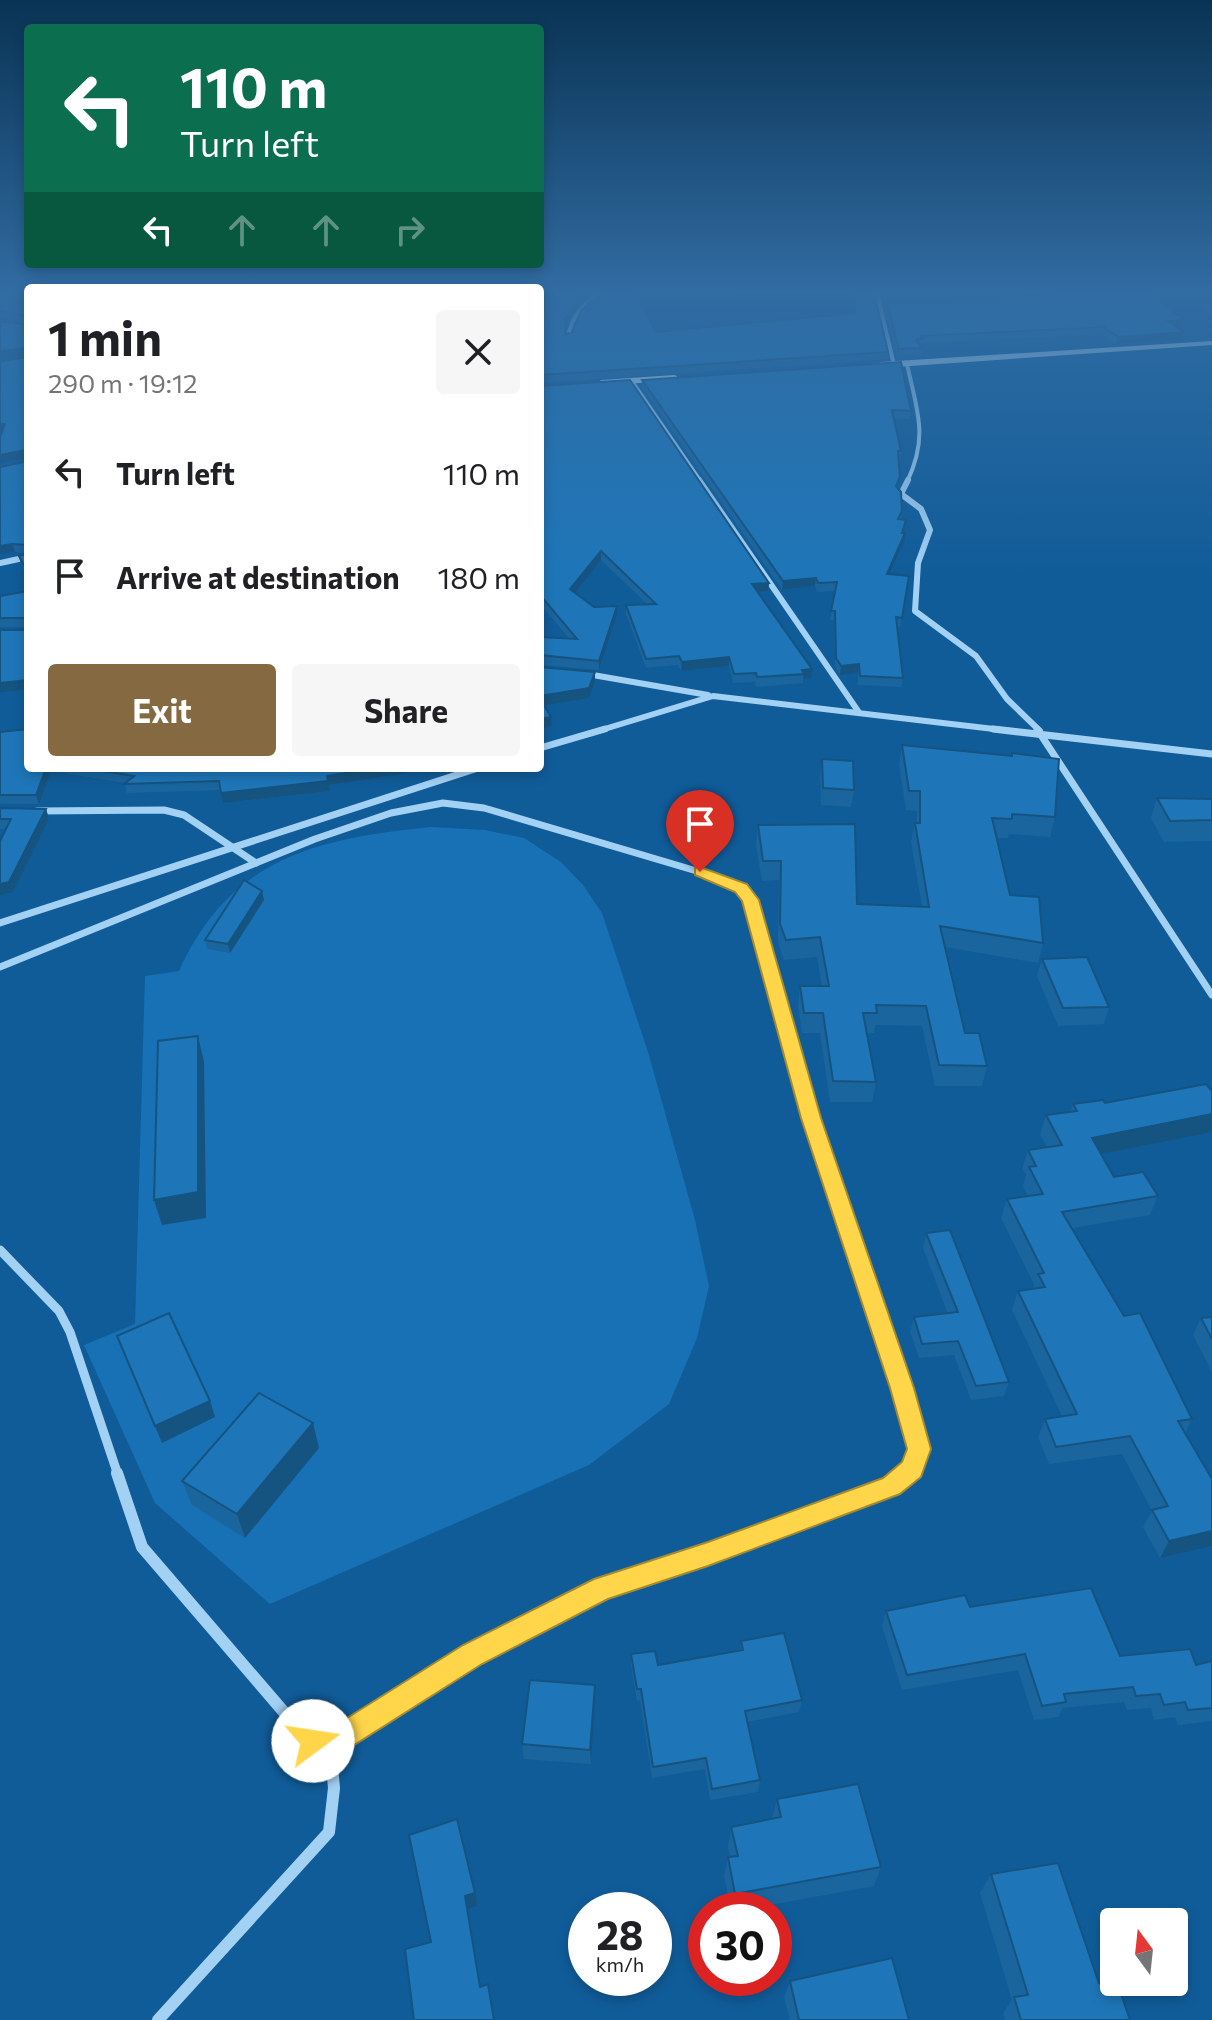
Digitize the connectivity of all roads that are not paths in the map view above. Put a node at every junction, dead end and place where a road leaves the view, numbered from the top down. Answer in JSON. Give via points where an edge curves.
{"nodes":[{"id":1,"x":594,"y":383,"type":"edge"},
{"id":2,"x":633,"y":383,"type":"edge"},
{"id":3,"x":911,"y":383,"type":"edge"},
{"id":4,"x":586,"y":384,"type":"edge"},
{"id":5,"x":24,"y":558,"type":"edge"},
{"id":6,"x":0,"y":563,"type":"edge"},
{"id":7,"x":585,"y":674,"type":"edge"},
{"id":8,"x":713,"y":696,"type":"junction"},
{"id":9,"x":858,"y":711,"type":"junction"},
{"id":10,"x":1042,"y":733,"type":"junction"},
{"id":11,"x":544,"y":747,"type":"edge"},
{"id":12,"x":1212,"y":754,"type":"edge"},
{"id":13,"x":466,"y":772,"type":"edge"},
{"id":14,"x":28,"y":811,"type":"edge"},
{"id":15,"x":236,"y":847,"type":"junction"},
{"id":16,"x":256,"y":863,"type":"junction"},
{"id":17,"x":0,"y":923,"type":"edge"},
{"id":18,"x":0,"y":967,"type":"edge"},
{"id":19,"x":1212,"y":995,"type":"edge"},
{"id":20,"x":0,"y":1250,"type":"edge"},
{"id":21,"x":330,"y":1744,"type":"junction"},
{"id":22,"x":158,"y":2020,"type":"edge"}],
"edges":[{"from":1,"to":4,"type":"street"},
{"from":2,"to":9,"type":"street"},
{"from":3,"to":10,"type":"street","via":[[921,427],[919,457],[901,494],[921,509],[930,530],[918,563],[915,611],[976,656],[1007,699]]},
{"from":5,"to":6,"type":"street"},
{"from":7,"to":8,"type":"street"},
{"from":8,"to":9,"type":"street"},
{"from":8,"to":11,"type":"street"},
{"from":9,"to":10,"type":"street"},
{"from":10,"to":12,"type":"street"},
{"from":10,"to":19,"type":"street"},
{"from":13,"to":15,"type":"street"},
{"from":14,"to":15,"type":"street","via":[[164,810],[184,815]]},
{"from":15,"to":16,"type":"street"},
{"from":15,"to":17,"type":"street"},
{"from":16,"to":18,"type":"street"},
{"from":16,"to":21,"type":"street","via":[[391,813],[443,803],[484,808],[741,888],[751,900],[811,1118],[919,1449],[912,1469],[891,1486],[603,1588],[473,1654]]},
{"from":20,"to":21,"type":"street","via":[[59,1311],[70,1332],[142,1547],[301,1732]]},
{"from":21,"to":22,"type":"street","via":[[336,1806],[329,1832]]}]}
